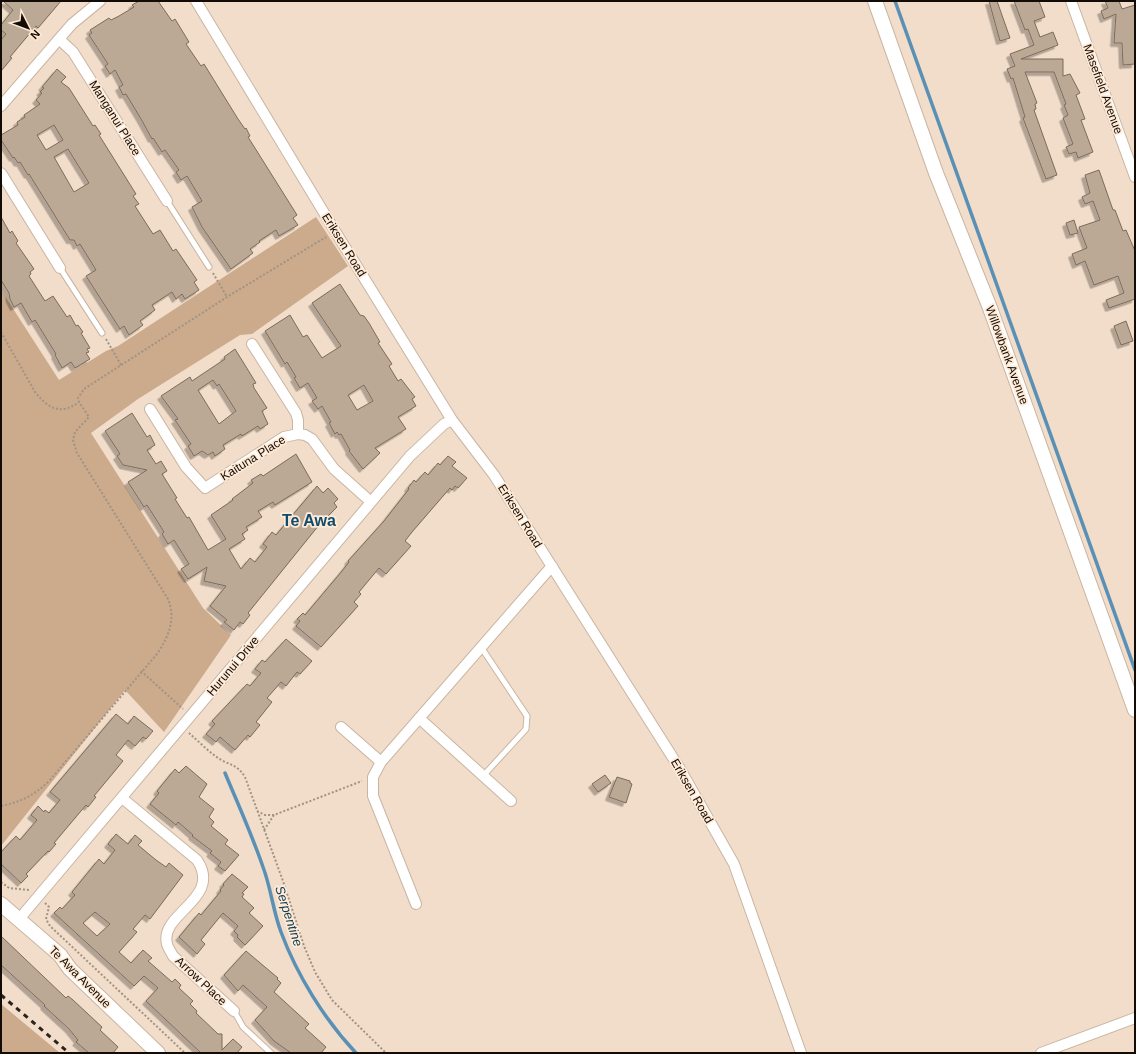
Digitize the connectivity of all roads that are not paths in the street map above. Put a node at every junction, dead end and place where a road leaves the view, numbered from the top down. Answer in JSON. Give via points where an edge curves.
{"nodes":[{"id":1,"x":100,"y":1,"type":"edge"},
{"id":2,"x":196,"y":1,"type":"edge"},
{"id":3,"x":875,"y":1,"type":"edge"},
{"id":4,"x":1071,"y":1,"type":"edge"},
{"id":5,"x":59,"y":39,"type":"junction"},
{"id":6,"x":1,"y":106,"type":"edge"},
{"id":7,"x":1,"y":173,"type":"edge"},
{"id":8,"x":1135,"y":177,"type":"edge"},
{"id":9,"x":167,"y":200,"type":"joint"},
{"id":10,"x":209,"y":267,"type":"road end"},
{"id":11,"x":60,"y":268,"type":"joint"},
{"id":12,"x":102,"y":333,"type":"road end"},
{"id":13,"x":252,"y":344,"type":"dead end"},
{"id":14,"x":150,"y":409,"type":"dead end"},
{"id":15,"x":452,"y":420,"type":"junction"},
{"id":16,"x":298,"y":434,"type":"junction"},
{"id":17,"x":371,"y":502,"type":"junction"},
{"id":18,"x":552,"y":566,"type":"junction"},
{"id":19,"x":481,"y":647,"type":"junction"},
{"id":20,"x":1135,"y":710,"type":"edge"},
{"id":21,"x":419,"y":718,"type":"junction"},
{"id":22,"x":341,"y":727,"type":"dead end"},
{"id":23,"x":381,"y":762,"type":"junction"},
{"id":24,"x":483,"y":776,"type":"junction"},
{"id":25,"x":122,"y":798,"type":"junction"},
{"id":26,"x":511,"y":801,"type":"dead end"},
{"id":27,"x":1,"y":904,"type":"edge"},
{"id":28,"x":416,"y":904,"type":"dead end"},
{"id":29,"x":20,"y":918,"type":"junction"},
{"id":30,"x":234,"y":1011,"type":"joint"},
{"id":31,"x":1135,"y":1018,"type":"edge"},
{"id":32,"x":158,"y":1053,"type":"edge"},
{"id":33,"x":271,"y":1053,"type":"edge"},
{"id":34,"x":801,"y":1053,"type":"edge"},
{"id":35,"x":1041,"y":1053,"type":"edge"}],
"edges":[{"from":1,"to":5,"type":"street","via":[[72,24]]},
{"from":2,"to":15,"type":"street","name":"Eriksen Road"},
{"from":3,"to":20,"type":"main road","name":"Willowbank Avenue","via":[[936,173],[990,308]]},
{"from":4,"to":8,"type":"street","name":"Masefield Avenue"},
{"from":5,"to":6,"type":"street"},
{"from":5,"to":9,"type":"street","name":"Manganui Place","via":[[75,56]]},
{"from":7,"to":11,"type":"street"},
{"from":9,"to":10,"type":"lane"},
{"from":11,"to":12,"type":"lane"},
{"from":13,"to":16,"type":"street","via":[[296,413]]},
{"from":14,"to":16,"type":"street","name":"Kaituna Place","via":[[186,467],[205,488],[284,437]]},
{"from":15,"to":17,"type":"street","name":"Hurunui Drive","via":[[424,441]]},
{"from":15,"to":18,"type":"street","name":"Eriksen Road","via":[[494,475]]},
{"from":16,"to":17,"type":"street","name":"Kaituna Place","via":[[312,440],[334,469]]},
{"from":17,"to":25,"type":"street","name":"Hurunui Drive"},
{"from":18,"to":19,"type":"street"},
{"from":18,"to":34,"type":"street","name":"Eriksen Road","via":[[680,769],[734,864]]},
{"from":19,"to":21,"type":"street"},
{"from":19,"to":24,"type":"lane","via":[[527,716],[526,729]]},
{"from":21,"to":23,"type":"street"},
{"from":21,"to":24,"type":"street"},
{"from":22,"to":23,"type":"street"},
{"from":23,"to":28,"type":"street","via":[[373,777],[373,796]]},
{"from":24,"to":26,"type":"street"},
{"from":25,"to":29,"type":"street","name":"Hurunui Drive"},
{"from":25,"to":30,"type":"street","name":"Arrow Place","via":[[197,860],[203,869],[202,886],[172,923],[167,944],[173,956]]},
{"from":27,"to":29,"type":"main road","name":"Te Awa Avenue"},
{"from":29,"to":32,"type":"main road","name":"Te Awa Avenue"},
{"from":30,"to":33,"type":"lane","name":"Arrow Place","via":[[244,1027]]},
{"from":31,"to":35,"type":"street"}]}
